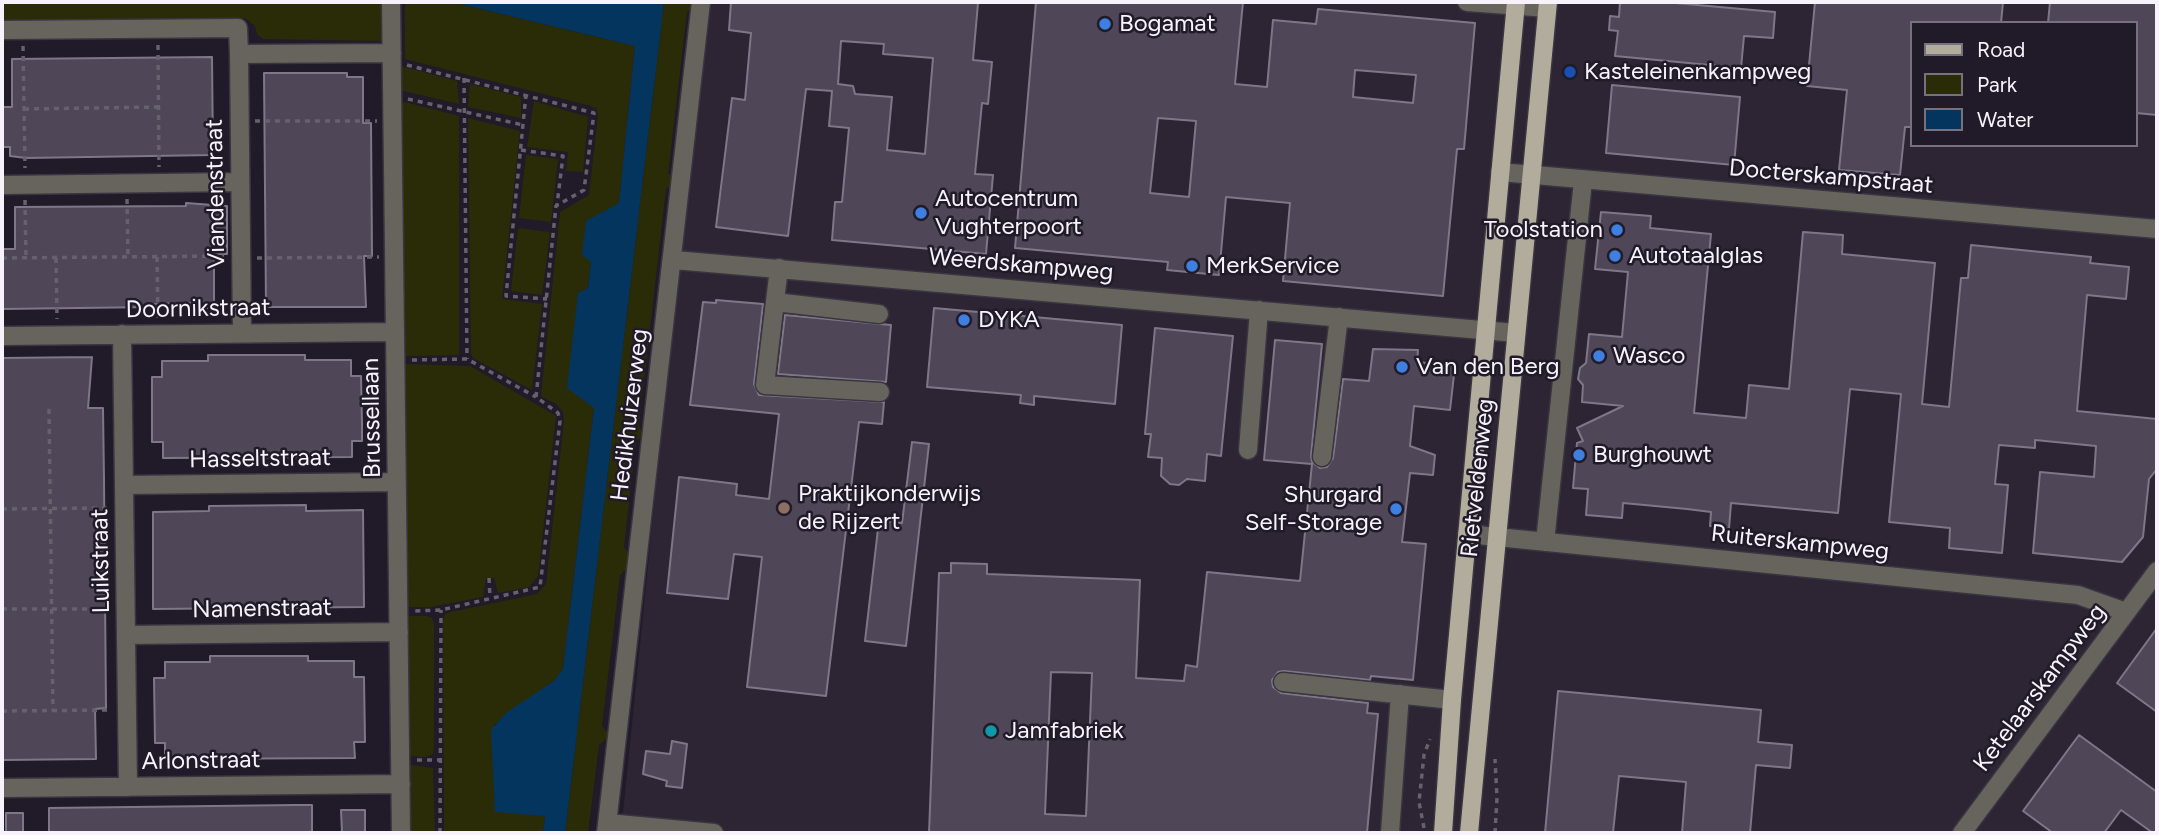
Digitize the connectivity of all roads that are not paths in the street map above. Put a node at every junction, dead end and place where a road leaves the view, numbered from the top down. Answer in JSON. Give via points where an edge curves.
{"nodes":[{"id":1,"x":391,"y":2,"type":"edge"},
{"id":2,"x":701,"y":2,"type":"edge"},
{"id":3,"x":1468,"y":2,"type":"edge"},
{"id":4,"x":1516,"y":4,"type":"edge"},
{"id":5,"x":1547,"y":5,"type":"edge"},
{"id":6,"x":2,"y":30,"type":"edge"},
{"id":7,"x":239,"y":54,"type":"junction"},
{"id":8,"x":392,"y":57,"type":"junction"},
{"id":9,"x":1500,"y":172,"type":"junction"},
{"id":10,"x":1531,"y":176,"type":"junction"},
{"id":11,"x":1583,"y":181,"type":"junction"},
{"id":12,"x":240,"y":182,"type":"junction"},
{"id":13,"x":2,"y":185,"type":"edge"},
{"id":14,"x":2157,"y":229,"type":"edge"},
{"id":15,"x":674,"y":260,"type":"junction"},
{"id":16,"x":779,"y":268,"type":"junction"},
{"id":17,"x":775,"y":302,"type":"junction"},
{"id":18,"x":1259,"y":310,"type":"junction"},
{"id":19,"x":878,"y":314,"type":"dead end"},
{"id":20,"x":1339,"y":317,"type":"junction"},
{"id":21,"x":1486,"y":329,"type":"junction"},
{"id":22,"x":395,"y":332,"type":"junction"},
{"id":23,"x":1516,"y":332,"type":"junction"},
{"id":24,"x":242,"y":333,"type":"junction"},
{"id":25,"x":122,"y":334,"type":"junction"},
{"id":26,"x":2,"y":336,"type":"edge"},
{"id":27,"x":880,"y":392,"type":"dead end"},
{"id":28,"x":1248,"y":450,"type":"dead end"},
{"id":29,"x":1322,"y":457,"type":"dead end"},
{"id":30,"x":397,"y":482,"type":"junction"},
{"id":31,"x":124,"y":485,"type":"junction"},
{"id":32,"x":1467,"y":534,"type":"junction"},
{"id":33,"x":1497,"y":537,"type":"junction"},
{"id":34,"x":1545,"y":542,"type":"junction"},
{"id":35,"x":2157,"y":571,"type":"edge"},
{"id":36,"x":2126,"y":612,"type":"junction"},
{"id":37,"x":399,"y":632,"type":"junction"},
{"id":38,"x":126,"y":635,"type":"junction"},
{"id":39,"x":1283,"y":682,"type":"dead end"},
{"id":40,"x":1400,"y":694,"type":"junction"},
{"id":41,"x":1452,"y":700,"type":"junction"},
{"id":42,"x":401,"y":784,"type":"junction"},
{"id":43,"x":128,"y":786,"type":"junction"},
{"id":44,"x":2,"y":788,"type":"edge"},
{"id":45,"x":607,"y":828,"type":"edge"},
{"id":46,"x":401,"y":833,"type":"edge"},
{"id":47,"x":714,"y":833,"type":"edge"},
{"id":48,"x":1390,"y":833,"type":"edge"},
{"id":49,"x":1443,"y":833,"type":"edge"},
{"id":50,"x":1469,"y":833,"type":"edge"},
{"id":51,"x":1962,"y":833,"type":"edge"}],
"edges":[{"from":1,"to":8,"type":"street","name":"Brussellaan"},
{"from":2,"to":15,"type":"street","name":"Hedikhuizerweg"},
{"from":3,"to":4,"type":"street"},
{"from":4,"to":5,"type":"street"},
{"from":4,"to":9,"type":"main road","name":"Rietveldenweg"},
{"from":5,"to":10,"type":"main road","name":"Rietveldenweg"},
{"from":6,"to":7,"type":"street","via":[[238,28]]},
{"from":7,"to":8,"type":"street"},
{"from":7,"to":12,"type":"street","name":"Viandenstraat"},
{"from":8,"to":22,"type":"street","name":"Brussellaan"},
{"from":9,"to":10,"type":"street","name":"Docterskampstraat"},
{"from":9,"to":21,"type":"main road","name":"Rietveldenweg"},
{"from":10,"to":11,"type":"street","name":"Docterskampstraat"},
{"from":10,"to":23,"type":"main road","name":"Rietveldenweg"},
{"from":11,"to":14,"type":"street","name":"Docterskampstraat"},
{"from":11,"to":34,"type":"street"},
{"from":12,"to":13,"type":"street"},
{"from":12,"to":24,"type":"street","name":"Viandenstraat"},
{"from":15,"to":16,"type":"street","name":"Weerdskampweg"},
{"from":15,"to":45,"type":"street","name":"Hedikhuizerweg"},
{"from":16,"to":17,"type":"street"},
{"from":16,"to":18,"type":"street","name":"Weerdskampweg"},
{"from":17,"to":19,"type":"street"},
{"from":17,"to":27,"type":"street","via":[[765,385]]},
{"from":18,"to":20,"type":"street","name":"Weerdskampweg"},
{"from":18,"to":28,"type":"street"},
{"from":20,"to":21,"type":"street","name":"Weerdskampweg"},
{"from":20,"to":29,"type":"street"},
{"from":21,"to":23,"type":"street","name":"Weerdskampweg"},
{"from":21,"to":32,"type":"main road","name":"Rietveldenweg"},
{"from":22,"to":24,"type":"street","name":"Doornikstraat"},
{"from":22,"to":30,"type":"street","name":"Brussellaan"},
{"from":23,"to":33,"type":"main road","name":"Rietveldenweg"},
{"from":24,"to":25,"type":"street","name":"Doornikstraat"},
{"from":25,"to":26,"type":"street","name":"Doornikstraat"},
{"from":25,"to":31,"type":"street","name":"Luikstraat"},
{"from":30,"to":31,"type":"street","name":"Hasseltstraat"},
{"from":30,"to":37,"type":"street","name":"Brussellaan"},
{"from":31,"to":38,"type":"street","name":"Luikstraat"},
{"from":32,"to":33,"type":"street","name":"Ruiterskampweg"},
{"from":32,"to":41,"type":"main road","name":"Rietveldenweg"},
{"from":33,"to":34,"type":"street","name":"Ruiterskampweg"},
{"from":33,"to":50,"type":"main road","name":"Rietveldenweg"},
{"from":34,"to":36,"type":"street","name":"Ruiterskampweg","via":[[2078,595]]},
{"from":35,"to":36,"type":"street","name":"Ketelaarskampweg"},
{"from":36,"to":51,"type":"street","name":"Ketelaarskampweg"},
{"from":37,"to":38,"type":"street","name":"Namenstraat"},
{"from":37,"to":42,"type":"street","name":"Brussellaan"},
{"from":38,"to":43,"type":"street","name":"Luikstraat"},
{"from":39,"to":40,"type":"street"},
{"from":40,"to":41,"type":"street"},
{"from":40,"to":48,"type":"street"},
{"from":41,"to":49,"type":"main road","name":"Rietveldenweg"},
{"from":42,"to":43,"type":"street","name":"Arlonstraat"},
{"from":42,"to":46,"type":"street","name":"Brussellaan"},
{"from":43,"to":44,"type":"street","name":"Arlonstraat"},
{"from":45,"to":47,"type":"street"}]}
